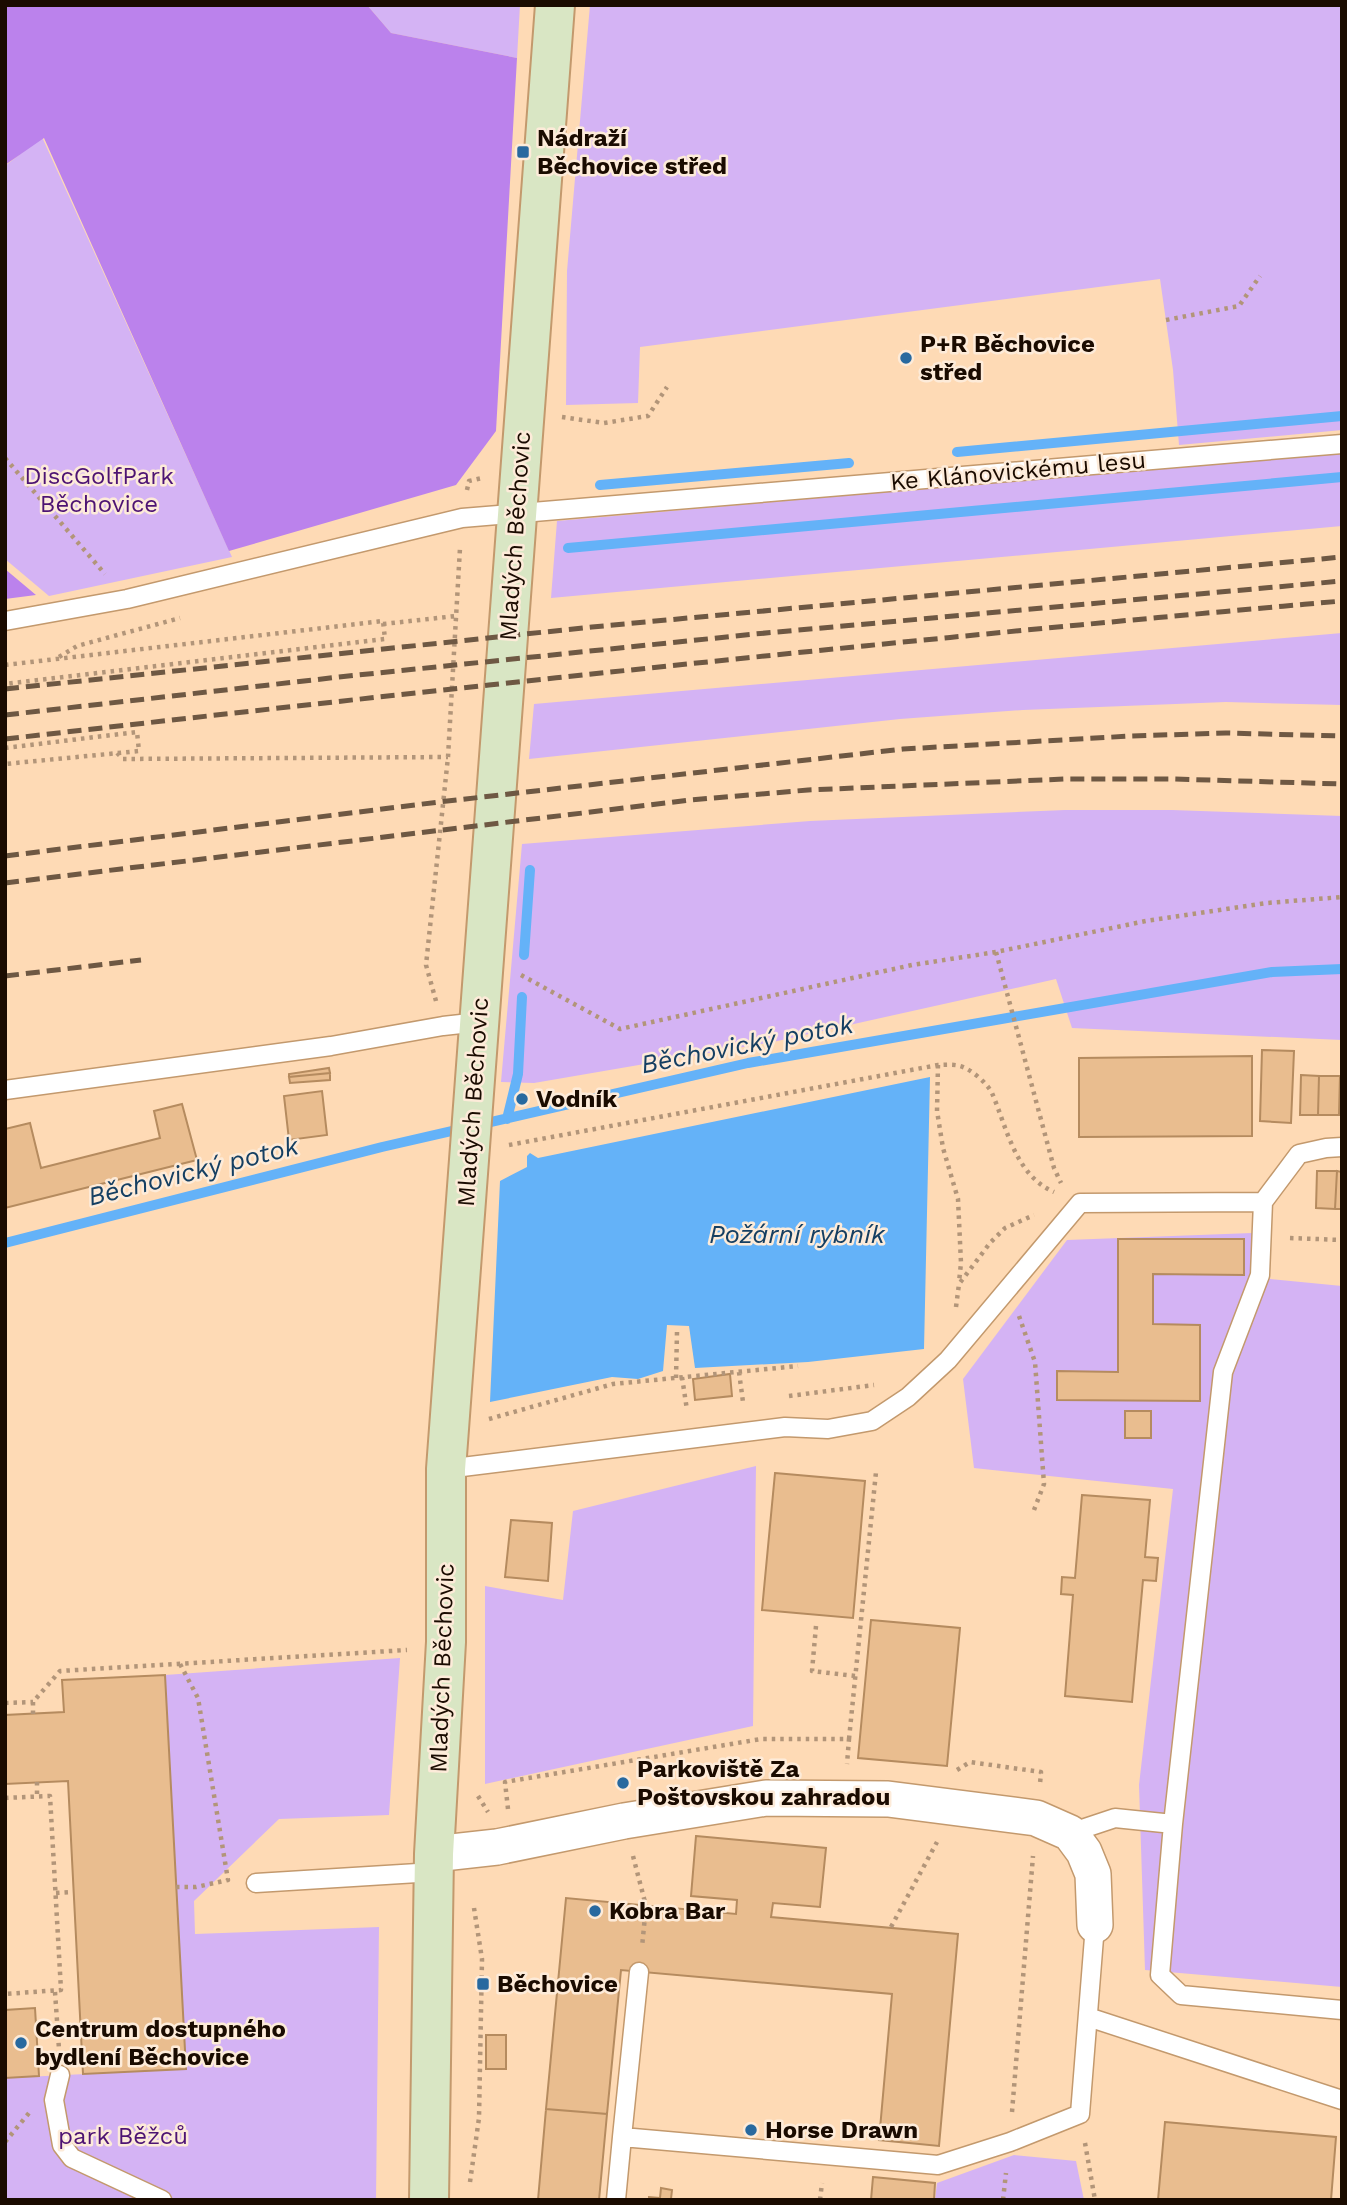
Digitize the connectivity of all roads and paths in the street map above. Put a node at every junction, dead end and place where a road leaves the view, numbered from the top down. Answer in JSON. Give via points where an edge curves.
{"nodes":[{"id":1,"x":555,"y":5,"type":"edge"},
{"id":2,"x":1260,"y":276,"type":"dead end"},
{"id":3,"x":1166,"y":320,"type":"dead end"},
{"id":4,"x":667,"y":387,"type":"dead end"},
{"id":5,"x":554,"y":416,"type":"dead end"},
{"id":6,"x":1342,"y":444,"type":"edge"},
{"id":7,"x":5,"y":458,"type":"edge"},
{"id":8,"x":516,"y":512,"type":"junction"},
{"id":9,"x":462,"y":518,"type":"junction"},
{"id":10,"x":127,"y":599,"type":"junction"},
{"id":11,"x":456,"y":616,"type":"junction"},
{"id":12,"x":5,"y":621,"type":"edge"},
{"id":13,"x":383,"y":624,"type":"junction"},
{"id":14,"x":5,"y":665,"type":"edge"},
{"id":15,"x":5,"y":684,"type":"edge"},
{"id":16,"x":5,"y":748,"type":"edge"},
{"id":17,"x":117,"y":753,"type":"junction"},
{"id":18,"x":448,"y":757,"type":"junction"},
{"id":19,"x":5,"y":764,"type":"edge"},
{"id":20,"x":1342,"y":897,"type":"edge"},
{"id":21,"x":996,"y":952,"type":"junction"},
{"id":22,"x":426,"y":965,"type":"dead end"},
{"id":23,"x":535,"y":983,"type":"dead end"},
{"id":24,"x":479,"y":1022,"type":"junction"},
{"id":25,"x":938,"y":1065,"type":"junction"},
{"id":26,"x":5,"y":1090,"type":"edge"},
{"id":27,"x":508,"y":1146,"type":"dead end"},
{"id":28,"x":1342,"y":1147,"type":"edge"},
{"id":29,"x":1263,"y":1202,"type":"junction"},
{"id":30,"x":1080,"y":1203,"type":"junction"},
{"id":31,"x":1261,"y":1237,"type":"junction"},
{"id":32,"x":1342,"y":1240,"type":"edge"},
{"id":33,"x":959,"y":1284,"type":"junction"},
{"id":34,"x":956,"y":1312,"type":"dead end"},
{"id":35,"x":1018,"y":1312,"type":"dead end"},
{"id":36,"x":677,"y":1332,"type":"dead end"},
{"id":37,"x":798,"y":1366,"type":"dead end"},
{"id":38,"x":739,"y":1372,"type":"junction"},
{"id":39,"x":679,"y":1378,"type":"junction"},
{"id":40,"x":885,"y":1384,"type":"dead end"},
{"id":41,"x":782,"y":1397,"type":"dead end"},
{"id":42,"x":756,"y":1401,"type":"dead end"},
{"id":43,"x":743,"y":1402,"type":"junction"},
{"id":44,"x":732,"y":1404,"type":"dead end"},
{"id":45,"x":698,"y":1408,"type":"dead end"},
{"id":46,"x":687,"y":1410,"type":"junction"},
{"id":47,"x":674,"y":1411,"type":"dead end"},
{"id":48,"x":481,"y":1421,"type":"dead end"},
{"id":49,"x":446,"y":1469,"type":"junction"},
{"id":50,"x":876,"y":1472,"type":"dead end"},
{"id":51,"x":1034,"y":1510,"type":"dead end"},
{"id":52,"x":816,"y":1626,"type":"dead end"},
{"id":53,"x":411,"y":1650,"type":"dead end"},
{"id":54,"x":180,"y":1663,"type":"junction"},
{"id":55,"x":855,"y":1676,"type":"junction"},
{"id":56,"x":33,"y":1702,"type":"junction"},
{"id":57,"x":5,"y":1703,"type":"edge"},
{"id":58,"x":33,"y":1714,"type":"dead end"},
{"id":59,"x":849,"y":1739,"type":"junction"},
{"id":60,"x":847,"y":1769,"type":"dead end"},
{"id":61,"x":948,"y":1776,"type":"dead end"},
{"id":62,"x":37,"y":1782,"type":"dead end"},
{"id":63,"x":37,"y":1796,"type":"junction"},
{"id":64,"x":5,"y":1798,"type":"edge"},
{"id":65,"x":505,"y":1814,"type":"dead end"},
{"id":66,"x":1036,"y":1818,"type":"junction"},
{"id":67,"x":624,"y":1821,"type":"junction"},
{"id":68,"x":1173,"y":1824,"type":"junction"},
{"id":69,"x":1070,"y":1833,"type":"junction"},
{"id":70,"x":940,"y":1836,"type":"dead end"},
{"id":71,"x":434,"y":1863,"type":"junction"},
{"id":72,"x":256,"y":1883,"type":"dead end"},
{"id":73,"x":176,"y":1888,"type":"dead end"},
{"id":74,"x":73,"y":1892,"type":"dead end"},
{"id":75,"x":55,"y":1893,"type":"junction"},
{"id":76,"x":474,"y":1906,"type":"dead end"},
{"id":77,"x":1095,"y":1925,"type":"joint"},
{"id":78,"x":891,"y":1927,"type":"dead end"},
{"id":79,"x":639,"y":1972,"type":"joint"},
{"id":80,"x":55,"y":1991,"type":"junction"},
{"id":81,"x":5,"y":1994,"type":"edge"},
{"id":82,"x":1342,"y":2010,"type":"edge"},
{"id":83,"x":1088,"y":2017,"type":"junction"},
{"id":84,"x":60,"y":2075,"type":"joint"},
{"id":85,"x":1342,"y":2100,"type":"edge"},
{"id":86,"x":1080,"y":2114,"type":"junction"},
{"id":87,"x":622,"y":2137,"type":"junction"},
{"id":88,"x":1010,"y":2142,"type":"junction"},
{"id":89,"x":470,"y":2186,"type":"dead end"},
{"id":90,"x":162,"y":2200,"type":"edge"},
{"id":91,"x":429,"y":2200,"type":"edge"},
{"id":92,"x":615,"y":2200,"type":"edge"},
{"id":93,"x":1003,"y":2200,"type":"edge"},
{"id":94,"x":1095,"y":2200,"type":"edge"}],
"edges":[{"from":1,"to":8,"type":"street","name":"Mladých Běchovic"},
{"from":2,"to":3,"type":"path","via":[[1240,306]]},
{"from":4,"to":5,"type":"path","via":[[649,416],[604,423]]},
{"from":6,"to":8,"type":"lane","name":"Ke Klánovickému lesu"},
{"from":7,"to":10,"type":"path"},
{"from":8,"to":9,"type":"lane","name":"Ke Klánovickému lesu"},
{"from":8,"to":24,"type":"street","name":"Mladých Běchovic"},
{"from":9,"to":10,"type":"lane","name":"Ke Klánovickému lesu"},
{"from":9,"to":11,"type":"path"},
{"from":10,"to":12,"type":"lane","name":"Ke Klánovickému lesu"},
{"from":11,"to":13,"type":"path"},
{"from":11,"to":18,"type":"path"},
{"from":13,"to":14,"type":"path"},
{"from":13,"to":15,"type":"path","via":[[385,639]]},
{"from":16,"to":17,"type":"path","via":[[137,732],[139,751]]},
{"from":17,"to":18,"type":"path","via":[[123,759]]},
{"from":17,"to":19,"type":"path"},
{"from":18,"to":22,"type":"path"},
{"from":20,"to":21,"type":"path","via":[[1146,921]]},
{"from":21,"to":23,"type":"path","via":[[912,965],[620,1029]]},
{"from":21,"to":30,"type":"path","via":[[1054,1168]]},
{"from":24,"to":26,"type":"lane"},
{"from":24,"to":49,"type":"street","name":"Mladých Běchovic"},
{"from":25,"to":27,"type":"path"},
{"from":25,"to":30,"type":"path","via":[[961,1066],[978,1076],[991,1091],[1008,1138],[1026,1169],[1049,1189]]},
{"from":25,"to":33,"type":"path","via":[[937,1111],[958,1199]]},
{"from":28,"to":29,"type":"lane","via":[[1299,1154]]},
{"from":29,"to":30,"type":"lane"},
{"from":29,"to":31,"type":"lane"},
{"from":30,"to":33,"type":"path","via":[[1025,1217],[1005,1228]]},
{"from":30,"to":49,"type":"lane","via":[[948,1360],[908,1397],[872,1421],[828,1429],[785,1427]]},
{"from":31,"to":32,"type":"path"},
{"from":31,"to":68,"type":"lane","via":[[1259,1275],[1223,1372]]},
{"from":33,"to":34,"type":"path"},
{"from":35,"to":51,"type":"path","via":[[1035,1362],[1044,1484]]},
{"from":36,"to":39,"type":"path"},
{"from":37,"to":38,"type":"path"},
{"from":38,"to":39,"type":"path"},
{"from":38,"to":43,"type":"path"},
{"from":39,"to":46,"type":"path"},
{"from":39,"to":48,"type":"path","via":[[613,1384]]},
{"from":40,"to":41,"type":"path"},
{"from":42,"to":43,"type":"path"},
{"from":43,"to":44,"type":"path"},
{"from":45,"to":46,"type":"path"},
{"from":46,"to":47,"type":"path"},
{"from":49,"to":71,"type":"street","name":"Mladých Běchovic","via":[[446,1642]]},
{"from":50,"to":55,"type":"path"},
{"from":52,"to":55,"type":"path","via":[[812,1671]]},
{"from":53,"to":54,"type":"path"},
{"from":54,"to":56,"type":"path","via":[[60,1671]]},
{"from":54,"to":73,"type":"path","via":[[198,1698],[228,1880]]},
{"from":55,"to":59,"type":"path"},
{"from":56,"to":57,"type":"path"},
{"from":56,"to":58,"type":"path"},
{"from":59,"to":60,"type":"path"},
{"from":59,"to":65,"type":"path","via":[[761,1740],[505,1782],[509,1808]]},
{"from":61,"to":66,"type":"path","via":[[970,1762],[1041,1772]]},
{"from":62,"to":63,"type":"path"},
{"from":63,"to":64,"type":"path"},
{"from":63,"to":75,"type":"path","via":[[50,1796]]},
{"from":66,"to":67,"type":"street","via":[[888,1799],[766,1798]]},
{"from":66,"to":69,"type":"street"},
{"from":66,"to":88,"type":"path"},
{"from":67,"to":71,"type":"street"},
{"from":67,"to":79,"type":"path","via":[[646,1906]]},
{"from":68,"to":69,"type":"lane","via":[[1115,1818]]},
{"from":68,"to":82,"type":"lane","via":[[1160,1975],[1181,1996]]},
{"from":69,"to":77,"type":"street","via":[[1093,1874]]},
{"from":70,"to":78,"type":"path"},
{"from":71,"to":72,"type":"lane"},
{"from":71,"to":91,"type":"street","name":"Mladých Běchovic"},
{"from":74,"to":75,"type":"path"},
{"from":75,"to":80,"type":"path","via":[[61,1990]]},
{"from":76,"to":89,"type":"path","via":[[482,1959],[479,2118]]},
{"from":77,"to":83,"type":"lane"},
{"from":79,"to":87,"type":"lane"},
{"from":80,"to":81,"type":"path"},
{"from":80,"to":84,"type":"path"},
{"from":83,"to":85,"type":"lane"},
{"from":83,"to":86,"type":"lane"},
{"from":84,"to":90,"type":"lane","via":[[54,2100],[62,2145],[72,2158]]},
{"from":86,"to":88,"type":"lane"},
{"from":86,"to":94,"type":"path"},
{"from":87,"to":88,"type":"lane","via":[[938,2165]]},
{"from":87,"to":92,"type":"lane"},
{"from":88,"to":93,"type":"path"}]}
